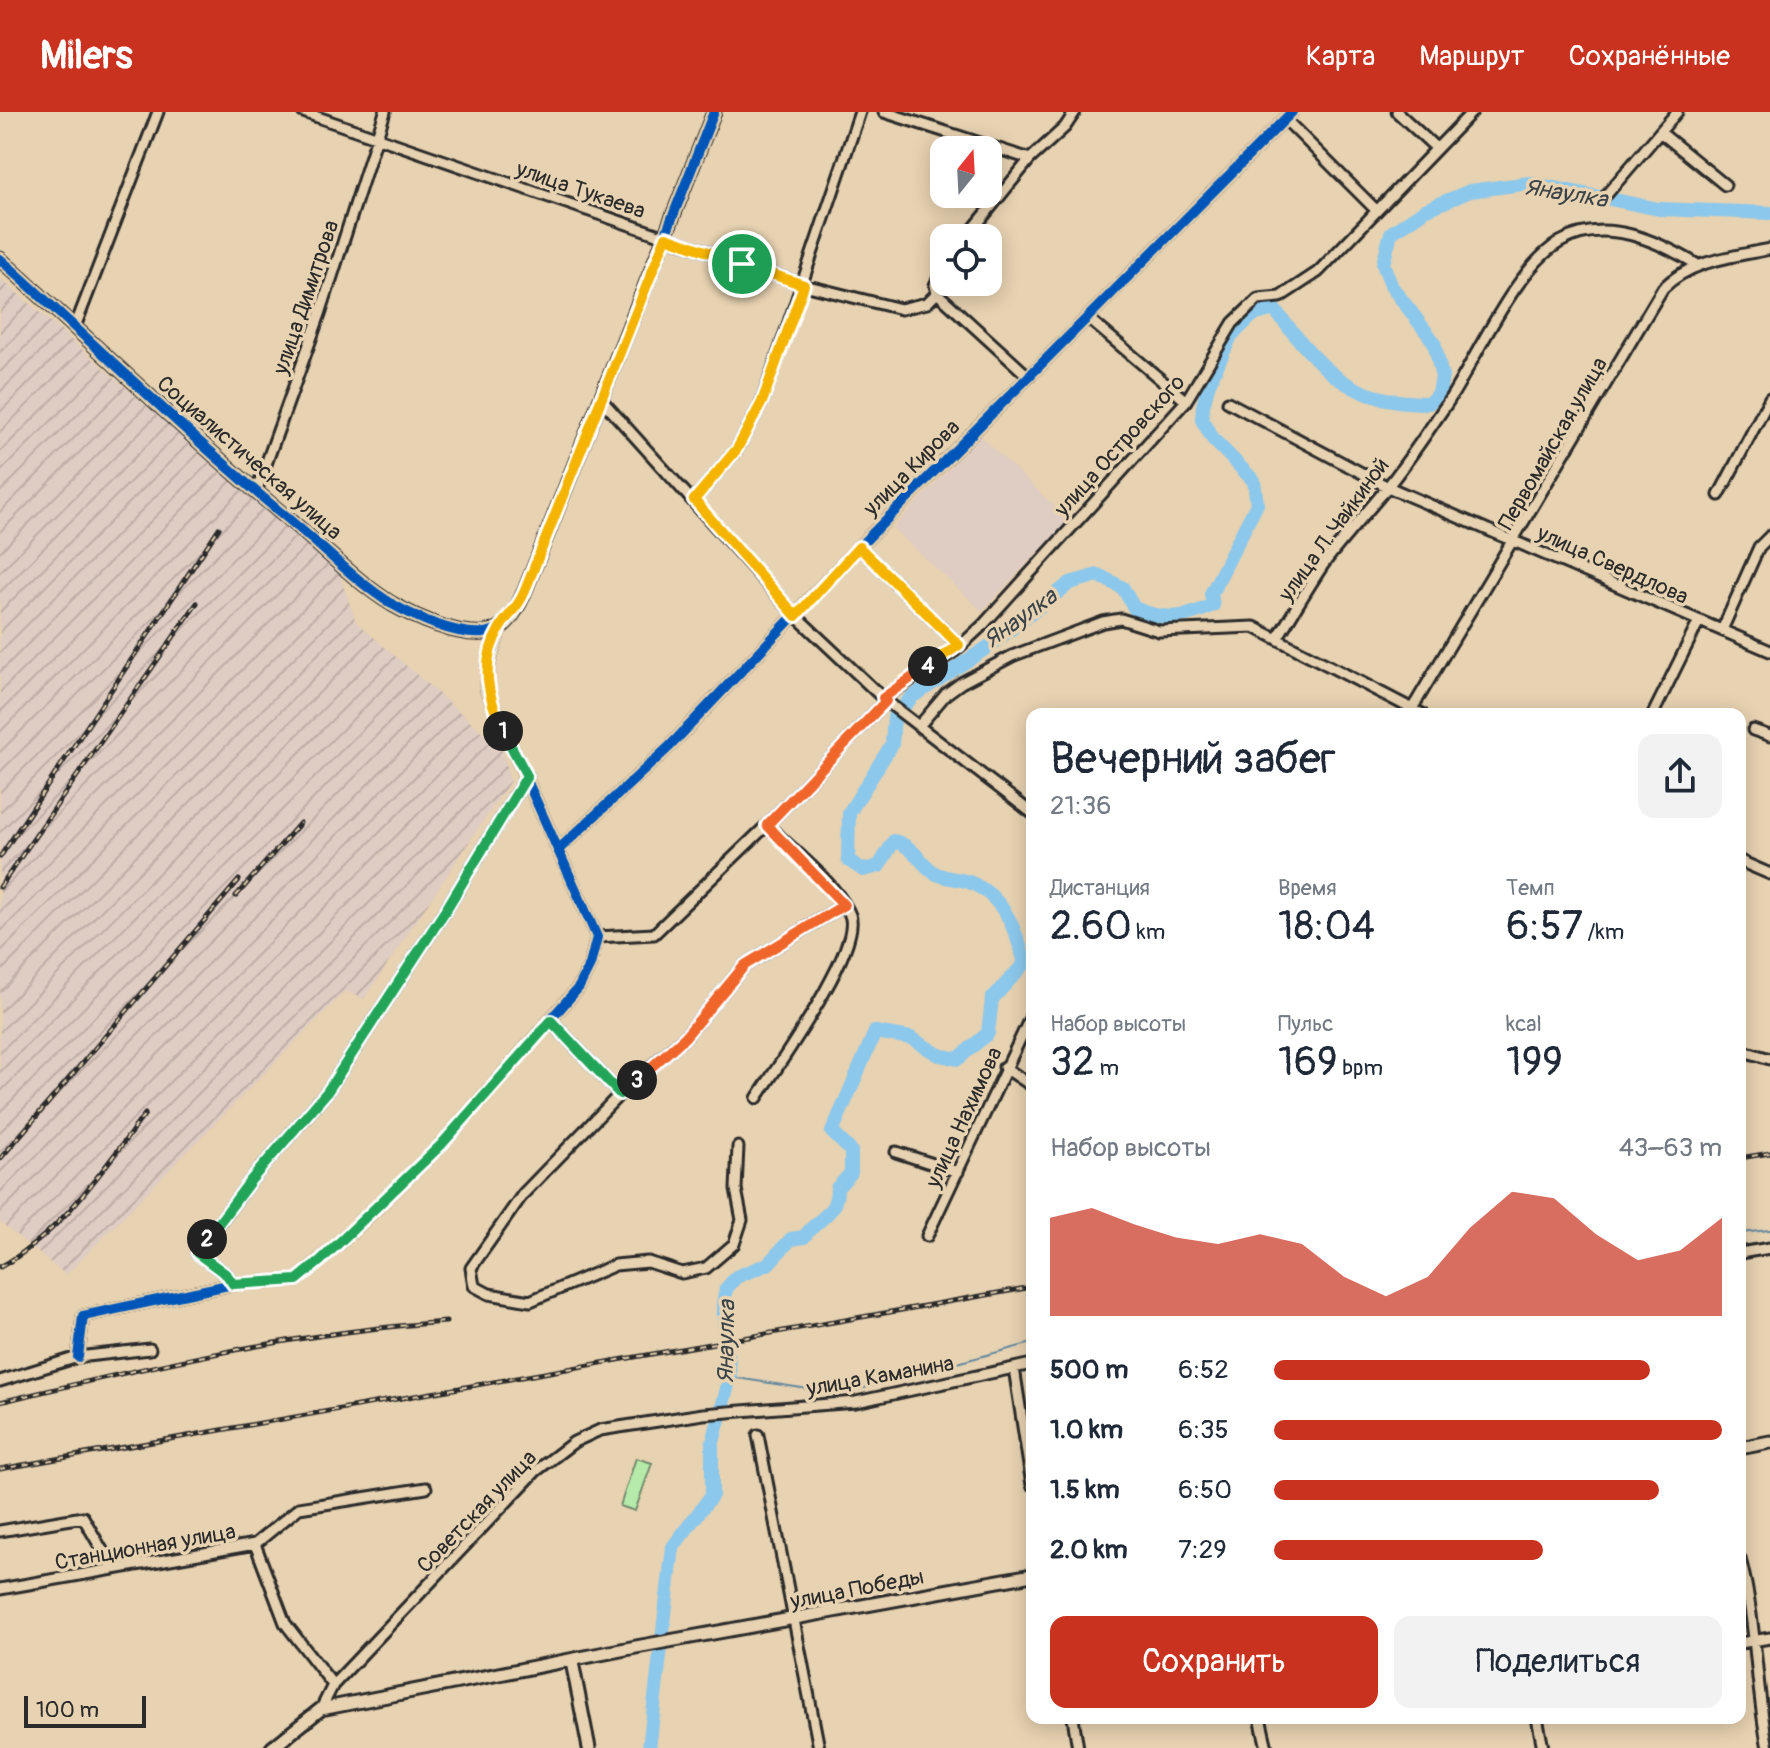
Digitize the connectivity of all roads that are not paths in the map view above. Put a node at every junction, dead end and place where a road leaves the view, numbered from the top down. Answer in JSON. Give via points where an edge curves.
{"nodes":[{"id":1,"x":158,"y":112,"type":"edge"},
{"id":2,"x":303,"y":112,"type":"edge"},
{"id":3,"x":385,"y":112,"type":"edge"},
{"id":4,"x":714,"y":112,"type":"edge"},
{"id":5,"x":860,"y":112,"type":"edge"},
{"id":6,"x":884,"y":112,"type":"edge"},
{"id":7,"x":1075,"y":112,"type":"edge"},
{"id":8,"x":1397,"y":112,"type":"edge"},
{"id":9,"x":1472,"y":112,"type":"edge"},
{"id":10,"x":1677,"y":112,"type":"edge"},
{"id":11,"x":1289,"y":116,"type":"edge"},
{"id":12,"x":1660,"y":132,"type":"junction"},
{"id":13,"x":377,"y":137,"type":"junction"},
{"id":14,"x":1436,"y":148,"type":"junction"},
{"id":15,"x":1030,"y":159,"type":"junction"},
{"id":16,"x":1725,"y":185,"type":"dead end"},
{"id":17,"x":1607,"y":194,"type":"dead end"},
{"id":18,"x":1376,"y":210,"type":"junction"},
{"id":19,"x":977,"y":224,"type":"edge"},
{"id":20,"x":666,"y":237,"type":"junction"},
{"id":21,"x":1770,"y":249,"type":"edge"},
{"id":22,"x":0,"y":259,"type":"edge"},
{"id":23,"x":1698,"y":265,"type":"junction"},
{"id":24,"x":804,"y":285,"type":"junction"},
{"id":25,"x":934,"y":296,"type":"edge"},
{"id":26,"x":940,"y":296,"type":"edge"},
{"id":27,"x":1089,"y":319,"type":"junction"},
{"id":28,"x":75,"y":327,"type":"junction"},
{"id":29,"x":1029,"y":377,"type":"junction"},
{"id":30,"x":600,"y":398,"type":"junction"},
{"id":31,"x":1770,"y":398,"type":"edge"},
{"id":32,"x":1186,"y":401,"type":"junction"},
{"id":33,"x":1228,"y":402,"type":"dead end"},
{"id":34,"x":1388,"y":487,"type":"junction"},
{"id":35,"x":256,"y":492,"type":"junction"},
{"id":36,"x":1719,"y":495,"type":"dead end"},
{"id":37,"x":694,"y":500,"type":"junction"},
{"id":38,"x":1770,"y":536,"type":"edge"},
{"id":39,"x":1515,"y":541,"type":"junction"},
{"id":40,"x":859,"y":547,"type":"junction"},
{"id":41,"x":796,"y":616,"type":"junction"},
{"id":42,"x":1699,"y":621,"type":"junction"},
{"id":43,"x":500,"y":628,"type":"junction"},
{"id":44,"x":1722,"y":630,"type":"junction"},
{"id":45,"x":1278,"y":637,"type":"junction"},
{"id":46,"x":959,"y":645,"type":"junction"},
{"id":47,"x":1770,"y":651,"type":"edge"},
{"id":48,"x":888,"y":702,"type":"junction"},
{"id":49,"x":1403,"y":708,"type":"edge"},
{"id":50,"x":1412,"y":708,"type":"edge"},
{"id":51,"x":1656,"y":708,"type":"edge"},
{"id":52,"x":915,"y":723,"type":"junction"},
{"id":53,"x":1753,"y":730,"type":"dead end"},
{"id":54,"x":1770,"y":736,"type":"edge"},
{"id":55,"x":527,"y":776,"type":"junction"},
{"id":56,"x":1026,"y":808,"type":"edge"},
{"id":57,"x":767,"y":825,"type":"junction"},
{"id":58,"x":558,"y":850,"type":"junction"},
{"id":59,"x":1746,"y":864,"type":"edge"},
{"id":60,"x":1770,"y":874,"type":"edge"},
{"id":61,"x":844,"y":905,"type":"junction"},
{"id":62,"x":597,"y":937,"type":"junction"},
{"id":63,"x":551,"y":1021,"type":"junction"},
{"id":64,"x":1026,"y":1025,"type":"edge"},
{"id":65,"x":1746,"y":1052,"type":"edge"},
{"id":66,"x":1770,"y":1059,"type":"edge"},
{"id":67,"x":1004,"y":1067,"type":"junction"},
{"id":68,"x":1026,"y":1082,"type":"edge"},
{"id":69,"x":620,"y":1094,"type":"junction"},
{"id":70,"x":757,"y":1098,"type":"dead end"},
{"id":71,"x":738,"y":1147,"type":"dead end"},
{"id":72,"x":896,"y":1152,"type":"dead end"},
{"id":73,"x":958,"y":1172,"type":"junction"},
{"id":74,"x":927,"y":1236,"type":"dead end"},
{"id":75,"x":1770,"y":1248,"type":"edge"},
{"id":76,"x":1746,"y":1252,"type":"edge"},
{"id":77,"x":233,"y":1284,"type":"junction"},
{"id":78,"x":150,"y":1349,"type":"dead end"},
{"id":79,"x":78,"y":1357,"type":"junction"},
{"id":80,"x":1026,"y":1365,"type":"edge"},
{"id":81,"x":1014,"y":1368,"type":"junction"},
{"id":82,"x":0,"y":1381,"type":"edge"},
{"id":83,"x":703,"y":1414,"type":"joint"},
{"id":84,"x":758,"y":1435,"type":"dead end"},
{"id":85,"x":1770,"y":1442,"type":"edge"},
{"id":86,"x":1026,"y":1446,"type":"edge"},
{"id":87,"x":1746,"y":1447,"type":"edge"},
{"id":88,"x":426,"y":1488,"type":"dead end"},
{"id":89,"x":0,"y":1531,"type":"edge"},
{"id":90,"x":255,"y":1544,"type":"junction"},
{"id":91,"x":113,"y":1569,"type":"junction"},
{"id":92,"x":1026,"y":1576,"type":"edge"},
{"id":93,"x":0,"y":1589,"type":"edge"},
{"id":94,"x":1746,"y":1589,"type":"edge"},
{"id":95,"x":794,"y":1620,"type":"junction"},
{"id":96,"x":1770,"y":1638,"type":"edge"},
{"id":97,"x":1756,"y":1640,"type":"junction"},
{"id":98,"x":1746,"y":1642,"type":"edge"},
{"id":99,"x":572,"y":1662,"type":"junction"},
{"id":100,"x":333,"y":1685,"type":"junction"},
{"id":101,"x":321,"y":1709,"type":"junction"},
{"id":102,"x":1074,"y":1724,"type":"edge"},
{"id":103,"x":1263,"y":1724,"type":"edge"},
{"id":104,"x":1538,"y":1724,"type":"edge"},
{"id":105,"x":272,"y":1748,"type":"edge"},
{"id":106,"x":589,"y":1748,"type":"edge"},
{"id":107,"x":819,"y":1748,"type":"edge"},
{"id":108,"x":1078,"y":1748,"type":"edge"},
{"id":109,"x":1267,"y":1748,"type":"edge"},
{"id":110,"x":1543,"y":1748,"type":"edge"},
{"id":111,"x":1768,"y":1748,"type":"edge"}],
"edges":[{"from":1,"to":28,"type":"street"},
{"from":2,"to":13,"type":"street","name":"улица Тукаева"},
{"from":3,"to":13,"type":"street","name":"улица Димитрова"},
{"from":4,"to":20,"type":"street"},
{"from":5,"to":24,"type":"street"},
{"from":6,"to":15,"type":"street"},
{"from":7,"to":15,"type":"street"},
{"from":8,"to":14,"type":"street"},
{"from":9,"to":14,"type":"street","name":"улица Островского"},
{"from":10,"to":12,"type":"street"},
{"from":11,"to":18,"type":"street"},
{"from":11,"to":27,"type":"street","name":"улица Кирова"},
{"from":12,"to":16,"type":"street"},
{"from":12,"to":17,"type":"street"},
{"from":13,"to":20,"type":"street","name":"улица Тукаева"},
{"from":13,"to":35,"type":"street","name":"улица Димитрова"},
{"from":14,"to":18,"type":"street","name":"улица Островского"},
{"from":15,"to":19,"type":"street"},
{"from":18,"to":32,"type":"street","name":"улица Островского","via":[[1318,272],[1280,297],[1258,299],[1233,323]]},
{"from":20,"to":24,"type":"street","name":"улица Тукаева"},
{"from":20,"to":30,"type":"street"},
{"from":21,"to":23,"type":"street","name":"Первомайская улица"},
{"from":22,"to":28,"type":"street","name":"Социалистическая улица"},
{"from":23,"to":34,"type":"street","name":"улица Л. Чайкиной","via":[[1665,245],[1628,233],[1585,232],[1561,241],[1540,257]]},
{"from":23,"to":39,"type":"street","name":"Первомайская улица","via":[[1663,288]]},
{"from":24,"to":25,"type":"street","name":"улица Тукаева","via":[[901,309]]},
{"from":24,"to":37,"type":"street","via":[[762,402],[737,449]]},
{"from":26,"to":29,"type":"street"},
{"from":27,"to":29,"type":"street","name":"улица Кирова"},
{"from":27,"to":32,"type":"street"},
{"from":28,"to":35,"type":"street","name":"Социалистическая улица"},
{"from":29,"to":40,"type":"street","name":"улица Кирова"},
{"from":30,"to":37,"type":"street"},
{"from":30,"to":43,"type":"street","via":[[524,593]]},
{"from":31,"to":36,"type":"street"},
{"from":32,"to":46,"type":"street","name":"улица Островского"},
{"from":33,"to":34,"type":"street","name":"улица Свердлова"},
{"from":34,"to":39,"type":"street","name":"улица Свердлова"},
{"from":34,"to":45,"type":"street","name":"улица Л. Чайкиной","via":[[1324,563]]},
{"from":35,"to":43,"type":"street","name":"Социалистическая улица","via":[[390,603],[476,634]]},
{"from":37,"to":41,"type":"street"},
{"from":38,"to":44,"type":"street","via":[[1759,547]]},
{"from":39,"to":42,"type":"street","name":"улица Свердлова"},
{"from":39,"to":50,"type":"street","name":"Первомайская улица"},
{"from":40,"to":41,"type":"street","name":"улица Кирова"},
{"from":40,"to":46,"type":"street"},
{"from":41,"to":48,"type":"street"},
{"from":41,"to":58,"type":"street","name":"улица Кирова","via":[[670,746]]},
{"from":42,"to":44,"type":"street","name":"улица Свердлова"},
{"from":42,"to":51,"type":"street"},
{"from":43,"to":55,"type":"street","via":[[487,691]]},
{"from":44,"to":47,"type":"street","name":"улица Свердлова"},
{"from":45,"to":49,"type":"street"},
{"from":45,"to":52,"type":"street","via":[[1254,627],[1159,631],[1121,619],[1103,622],[1012,656],[961,683]]},
{"from":46,"to":48,"type":"street","name":"улица Островского"},
{"from":48,"to":52,"type":"street"},
{"from":48,"to":57,"type":"street","name":"улица Островского"},
{"from":52,"to":56,"type":"street"},
{"from":53,"to":54,"type":"street"},
{"from":55,"to":58,"type":"street"},
{"from":55,"to":77,"type":"street","via":[[327,1092],[197,1253]]},
{"from":57,"to":61,"type":"street"},
{"from":57,"to":62,"type":"street","name":"улица Островского","via":[[654,934]]},
{"from":58,"to":62,"type":"street"},
{"from":59,"to":60,"type":"street"},
{"from":61,"to":69,"type":"street","via":[[745,965],[685,1037]]},
{"from":61,"to":70,"type":"street","via":[[852,917],[850,943]]},
{"from":62,"to":63,"type":"street","via":[[579,987]]},
{"from":63,"to":69,"type":"street"},
{"from":63,"to":77,"type":"street","via":[[441,1145],[320,1261],[297,1280]]},
{"from":64,"to":67,"type":"street","name":"улица Нахимова"},
{"from":65,"to":66,"type":"street"},
{"from":67,"to":68,"type":"street"},
{"from":67,"to":73,"type":"street","name":"улица Нахимова"},
{"from":69,"to":71,"type":"street","via":[[523,1194],[481,1249],[471,1268],[474,1286],[530,1301],[615,1265],[648,1262],[682,1273],[706,1268],[734,1244],[742,1220],[736,1189]]},
{"from":72,"to":73,"type":"street"},
{"from":73,"to":74,"type":"street","name":"улица Нахимова"},
{"from":75,"to":76,"type":"street"},
{"from":77,"to":79,"type":"street","via":[[83,1316]]},
{"from":78,"to":79,"type":"street"},
{"from":79,"to":82,"type":"street"},
{"from":80,"to":81,"type":"street","name":"улица Каманина"},
{"from":81,"to":83,"type":"street","name":"улица Каманина","via":[[856,1402]]},
{"from":81,"to":86,"type":"street"},
{"from":83,"to":100,"type":"street","name":"Советская улица","via":[[600,1430],[566,1447],[536,1471]]},
{"from":84,"to":95,"type":"street"},
{"from":85,"to":87,"type":"street"},
{"from":88,"to":90,"type":"street","name":"Станционная улица","via":[[299,1508]]},
{"from":89,"to":91,"type":"street","via":[[83,1517]]},
{"from":90,"to":91,"type":"street","name":"Станционная улица"},
{"from":90,"to":100,"type":"street","via":[[285,1623]]},
{"from":91,"to":93,"type":"street","name":"Станционная улица"},
{"from":92,"to":95,"type":"street","name":"улица Победы"},
{"from":94,"to":97,"type":"street"},
{"from":95,"to":99,"type":"street","name":"улица Победы"},
{"from":95,"to":107,"type":"street"},
{"from":96,"to":97,"type":"street"},
{"from":97,"to":98,"type":"street"},
{"from":97,"to":111,"type":"street"},
{"from":99,"to":101,"type":"street"},
{"from":99,"to":106,"type":"street"},
{"from":100,"to":101,"type":"street","name":"Советская улица"},
{"from":101,"to":105,"type":"street"},
{"from":102,"to":108,"type":"street"},
{"from":103,"to":109,"type":"street"},
{"from":104,"to":110,"type":"street"}]}
